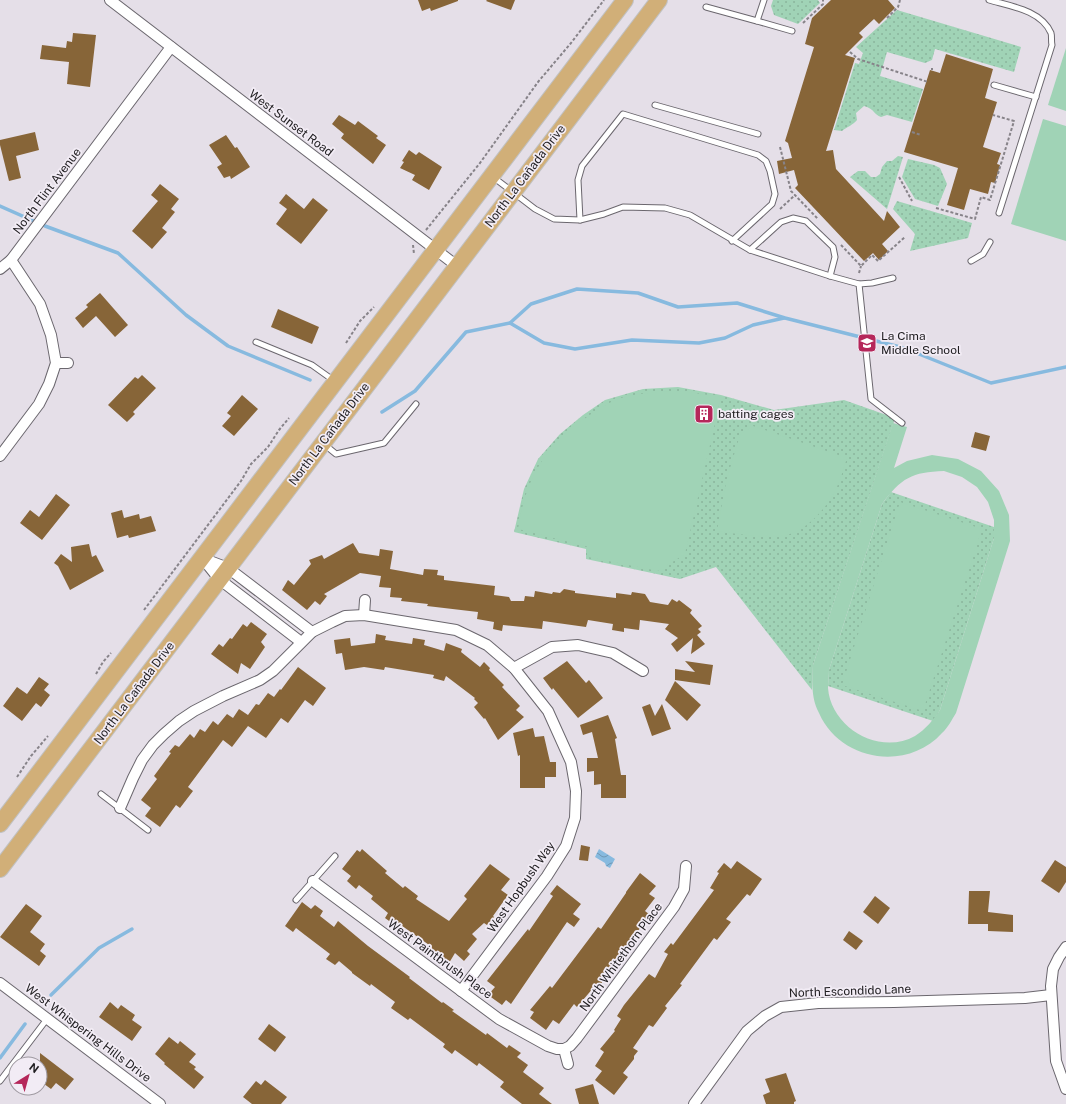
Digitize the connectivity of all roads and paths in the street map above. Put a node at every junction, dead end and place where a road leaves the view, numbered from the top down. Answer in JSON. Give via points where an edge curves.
{"nodes":[{"id":1,"x":110,"y":0,"type":"edge"},
{"id":2,"x":604,"y":0,"type":"edge"},
{"id":3,"x":625,"y":0,"type":"edge"},
{"id":4,"x":659,"y":0,"type":"edge"},
{"id":5,"x":764,"y":0,"type":"edge"},
{"id":6,"x":823,"y":0,"type":"edge"},
{"id":7,"x":900,"y":0,"type":"edge"},
{"id":8,"x":989,"y":0,"type":"edge"},
{"id":9,"x":706,"y":7,"type":"dead end"},
{"id":10,"x":888,"y":18,"type":"dead end"},
{"id":11,"x":757,"y":21,"type":"junction"},
{"id":12,"x":803,"y":23,"type":"dead end"},
{"id":13,"x":792,"y":31,"type":"dead end"},
{"id":14,"x":171,"y":47,"type":"junction"},
{"id":15,"x":850,"y":52,"type":"dead end"},
{"id":16,"x":928,"y":82,"type":"dead end"},
{"id":17,"x":994,"y":85,"type":"dead end"},
{"id":18,"x":1036,"y":97,"type":"junction"},
{"id":19,"x":655,"y":105,"type":"dead end"},
{"id":20,"x":993,"y":115,"type":"dead end"},
{"id":21,"x":1014,"y":121,"type":"junction"},
{"id":22,"x":1018,"y":122,"type":"dead end"},
{"id":23,"x":912,"y":132,"type":"dead end"},
{"id":24,"x":758,"y":134,"type":"dead end"},
{"id":25,"x":921,"y":135,"type":"dead end"},
{"id":26,"x":780,"y":147,"type":"dead end"},
{"id":27,"x":785,"y":165,"type":"junction"},
{"id":28,"x":780,"y":166,"type":"dead end"},
{"id":29,"x":492,"y":177,"type":"junction"},
{"id":30,"x":899,"y":177,"type":"dead end"},
{"id":31,"x":791,"y":190,"type":"dead end"},
{"id":32,"x":513,"y":193,"type":"junction"},
{"id":33,"x":796,"y":195,"type":"dead end"},
{"id":34,"x":912,"y":201,"type":"dead end"},
{"id":35,"x":936,"y":208,"type":"dead end"},
{"id":36,"x":779,"y":210,"type":"dead end"},
{"id":37,"x":999,"y":213,"type":"dead end"},
{"id":38,"x":580,"y":220,"type":"junction"},
{"id":39,"x":419,"y":237,"type":"junction"},
{"id":40,"x":905,"y":237,"type":"dead end"},
{"id":41,"x":732,"y":241,"type":"junction"},
{"id":42,"x":990,"y":242,"type":"dead end"},
{"id":43,"x":436,"y":249,"type":"junction"},
{"id":44,"x":750,"y":250,"type":"junction"},
{"id":45,"x":872,"y":255,"type":"dead end"},
{"id":46,"x":412,"y":258,"type":"dead end"},
{"id":47,"x":11,"y":260,"type":"junction"},
{"id":48,"x":971,"y":261,"type":"dead end"},
{"id":49,"x":457,"y":266,"type":"junction"},
{"id":50,"x":861,"y":266,"type":"dead end"},
{"id":51,"x":0,"y":269,"type":"edge"},
{"id":52,"x":859,"y":273,"type":"dead end"},
{"id":53,"x":830,"y":276,"type":"junction"},
{"id":54,"x":893,"y":278,"type":"dead end"},
{"id":55,"x":859,"y":284,"type":"junction"},
{"id":56,"x":378,"y":302,"type":"dead end"},
{"id":57,"x":256,"y":342,"type":"dead end"},
{"id":58,"x":344,"y":347,"type":"dead end"},
{"id":59,"x":56,"y":363,"type":"junction"},
{"id":60,"x":68,"y":363,"type":"dead end"},
{"id":61,"x":336,"y":381,"type":"junction"},
{"id":62,"x":416,"y":404,"type":"dead end"},
{"id":63,"x":291,"y":416,"type":"dead end"},
{"id":64,"x":902,"y":423,"type":"dead end"},
{"id":65,"x":322,"y":444,"type":"junction"},
{"id":66,"x":0,"y":456,"type":"edge"},
{"id":67,"x":202,"y":558,"type":"junction"},
{"id":68,"x":224,"y":574,"type":"junction"},
{"id":69,"x":365,"y":600,"type":"dead end"},
{"id":70,"x":143,"y":611,"type":"dead end"},
{"id":71,"x":364,"y":615,"type":"junction"},
{"id":72,"x":312,"y":632,"type":"junction"},
{"id":73,"x":301,"y":642,"type":"junction"},
{"id":74,"x":112,"y":652,"type":"dead end"},
{"id":75,"x":514,"y":668,"type":"junction"},
{"id":76,"x":643,"y":671,"type":"dead end"},
{"id":77,"x":96,"y":674,"type":"dead end"},
{"id":78,"x":51,"y":732,"type":"dead end"},
{"id":79,"x":14,"y":782,"type":"dead end"},
{"id":80,"x":101,"y":794,"type":"dead end"},
{"id":81,"x":120,"y":808,"type":"junction"},
{"id":82,"x":0,"y":824,"type":"edge"},
{"id":83,"x":148,"y":830,"type":"dead end"},
{"id":84,"x":335,"y":856,"type":"dead end"},
{"id":85,"x":686,"y":866,"type":"dead end"},
{"id":86,"x":0,"y":869,"type":"edge"},
{"id":87,"x":313,"y":881,"type":"junction"},
{"id":88,"x":296,"y":900,"type":"dead end"},
{"id":89,"x":1066,"y":947,"type":"edge"},
{"id":90,"x":0,"y":983,"type":"edge"},
{"id":91,"x":1051,"y":990,"type":"junction"},
{"id":92,"x":461,"y":991,"type":"junction"},
{"id":93,"x":47,"y":1018,"type":"junction"},
{"id":94,"x":561,"y":1049,"type":"junction"},
{"id":95,"x":568,"y":1064,"type":"dead end"},
{"id":96,"x":0,"y":1081,"type":"edge"},
{"id":97,"x":1066,"y":1089,"type":"edge"},
{"id":98,"x":160,"y":1104,"type":"edge"},
{"id":99,"x":694,"y":1104,"type":"edge"}],
"edges":[{"from":1,"to":14,"type":"street","name":"West Sunset Road"},
{"from":2,"to":39,"type":"path","via":[[538,82],[480,163]]},
{"from":3,"to":29,"type":"main road"},
{"from":4,"to":32,"type":"main road","name":"North La Cañada Drive"},
{"from":5,"to":11,"type":"lane"},
{"from":6,"to":12,"type":"path","via":[[823,4]]},
{"from":7,"to":10,"type":"path","via":[[898,8]]},
{"from":8,"to":18,"type":"lane","via":[[1030,13],[1042,20],[1051,33],[1052,45]]},
{"from":9,"to":11,"type":"lane"},
{"from":11,"to":13,"type":"lane"},
{"from":14,"to":39,"type":"street","name":"West Sunset Road"},
{"from":14,"to":47,"type":"street","name":"North Flint Avenue"},
{"from":15,"to":16,"type":"path","via":[[858,60]]},
{"from":17,"to":18,"type":"lane"},
{"from":18,"to":37,"type":"lane"},
{"from":19,"to":24,"type":"lane"},
{"from":20,"to":21,"type":"path"},
{"from":21,"to":22,"type":"path"},
{"from":21,"to":35,"type":"path","via":[[990,200],[980,198],[975,219]]},
{"from":23,"to":25,"type":"path"},
{"from":26,"to":27,"type":"path"},
{"from":27,"to":28,"type":"path"},
{"from":27,"to":31,"type":"path"},
{"from":29,"to":32,"type":"lane"},
{"from":29,"to":43,"type":"main road"},
{"from":30,"to":34,"type":"path"},
{"from":32,"to":38,"type":"lane","via":[[554,219]]},
{"from":32,"to":49,"type":"main road","name":"North La Cañada Drive"},
{"from":33,"to":36,"type":"path"},
{"from":38,"to":41,"type":"lane","via":[[623,207],[665,208],[690,215]]},
{"from":38,"to":41,"type":"lane","via":[[578,180],[582,166],[623,114],[758,155],[766,161],[775,194],[772,204]]},
{"from":39,"to":43,"type":"street","name":"West Sunset Road"},
{"from":39,"to":46,"type":"path","via":[[412,246]]},
{"from":40,"to":45,"type":"path","via":[[878,261]]},
{"from":41,"to":44,"type":"lane"},
{"from":42,"to":48,"type":"lane","via":[[983,254]]},
{"from":43,"to":49,"type":"street","name":"West Sunset Road"},
{"from":43,"to":61,"type":"main road"},
{"from":44,"to":53,"type":"lane"},
{"from":44,"to":53,"type":"lane","via":[[781,222],[793,218],[806,221],[833,247],[835,257]]},
{"from":47,"to":51,"type":"street","name":"North Flint Avenue"},
{"from":47,"to":59,"type":"street","via":[[40,304],[51,335]]},
{"from":49,"to":65,"type":"main road","name":"North La Cañada Drive"},
{"from":50,"to":52,"type":"path"},
{"from":53,"to":55,"type":"lane"},
{"from":54,"to":55,"type":"lane"},
{"from":55,"to":64,"type":"lane","via":[[871,399]]},
{"from":56,"to":58,"type":"path","via":[[360,321]]},
{"from":57,"to":61,"type":"lane","via":[[312,365]]},
{"from":59,"to":60,"type":"street"},
{"from":59,"to":66,"type":"street","via":[[39,404]]},
{"from":61,"to":67,"type":"main road"},
{"from":62,"to":65,"type":"lane","via":[[384,443],[336,454]]},
{"from":63,"to":70,"type":"path","via":[[268,447],[251,464],[241,481]]},
{"from":65,"to":68,"type":"main road","name":"North La Cañada Drive"},
{"from":67,"to":68,"type":"street"},
{"from":67,"to":82,"type":"main road"},
{"from":68,"to":72,"type":"street"},
{"from":68,"to":73,"type":"street"},
{"from":68,"to":86,"type":"main road","name":"North La Cañada Drive"},
{"from":69,"to":71,"type":"street"},
{"from":71,"to":72,"type":"street","name":"West Hopbush Way","via":[[345,616]]},
{"from":71,"to":75,"type":"street","name":"West Hopbush Way","via":[[456,630],[487,645]]},
{"from":72,"to":73,"type":"street","name":"West Hopbush Way"},
{"from":73,"to":81,"type":"street","name":"West Hopbush Way","via":[[273,671],[260,680],[194,710],[164,734],[142,760]]},
{"from":74,"to":77,"type":"path"},
{"from":75,"to":76,"type":"street","via":[[552,646],[578,645],[613,653]]},
{"from":75,"to":92,"type":"street","name":"West Hopbush Way","via":[[548,711],[571,762],[576,791],[575,818],[566,846],[547,876]]},
{"from":78,"to":79,"type":"path"},
{"from":80,"to":81,"type":"lane"},
{"from":81,"to":83,"type":"lane"},
{"from":84,"to":87,"type":"lane"},
{"from":85,"to":94,"type":"street","name":"North Whitethorn Place","via":[[684,889],[674,907],[577,1038],[570,1046]]},
{"from":87,"to":88,"type":"lane"},
{"from":87,"to":92,"type":"street","name":"West Paintbrush Place"},
{"from":89,"to":91,"type":"street","via":[[1053,970]]},
{"from":90,"to":93,"type":"street","name":"West Whispering Hills Drive"},
{"from":91,"to":97,"type":"street","via":[[1056,1061]]},
{"from":91,"to":99,"type":"street","name":"North Escondido Lane","via":[[1025,998],[818,1003],[781,1007],[747,1031]]},
{"from":92,"to":94,"type":"street","name":"West Paintbrush Place","via":[[500,1019],[548,1046]]},
{"from":93,"to":96,"type":"lane"},
{"from":93,"to":98,"type":"street","name":"West Whispering Hills Drive"},
{"from":94,"to":95,"type":"street"}]}
